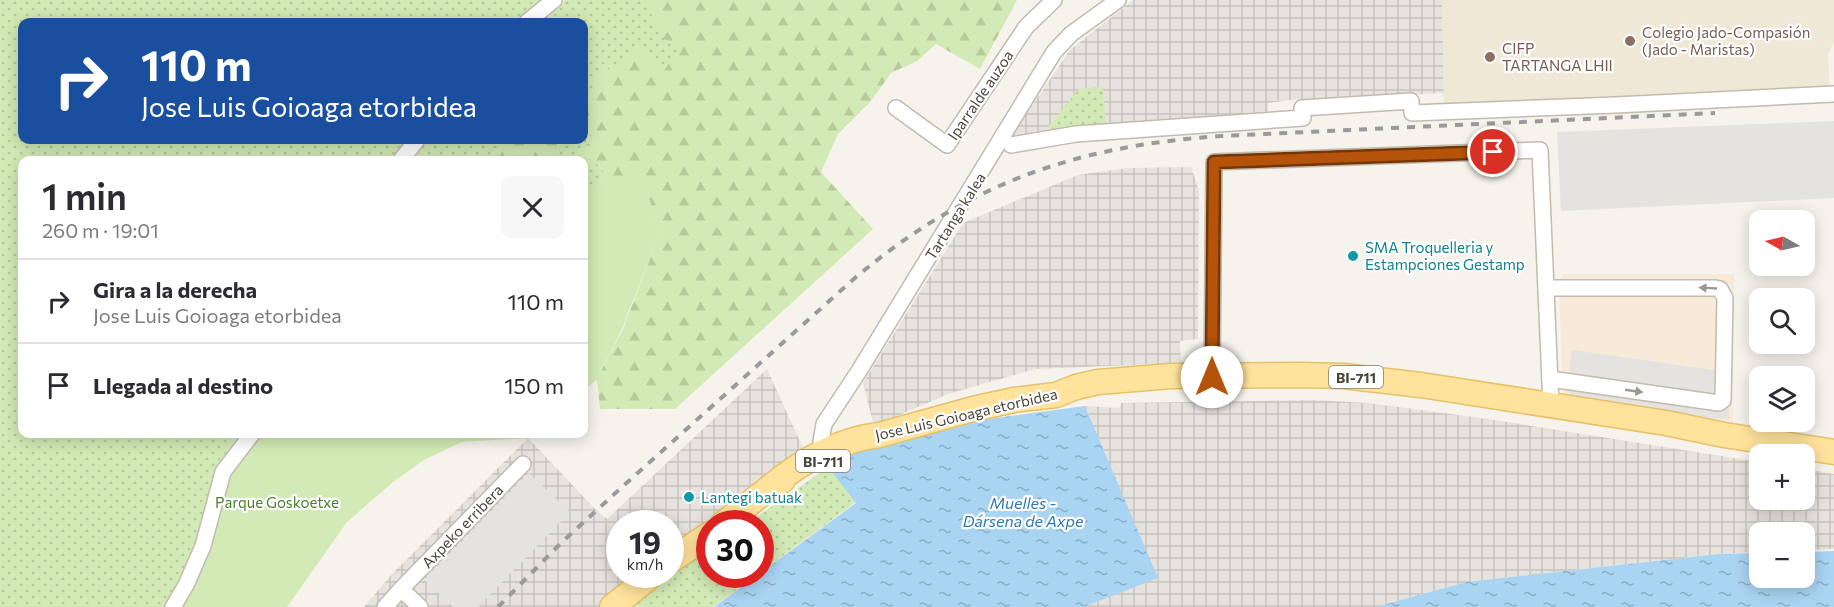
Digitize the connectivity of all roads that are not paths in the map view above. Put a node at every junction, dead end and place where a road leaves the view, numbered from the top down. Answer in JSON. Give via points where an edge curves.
{"nodes":[{"id":1,"x":554,"y":0,"type":"edge"},
{"id":2,"x":1054,"y":0,"type":"edge"},
{"id":3,"x":1118,"y":0,"type":"edge"},
{"id":4,"x":532,"y":18,"type":"edge"},
{"id":5,"x":1834,"y":94,"type":"edge"},
{"id":6,"x":896,"y":108,"type":"dead end"},
{"id":7,"x":414,"y":144,"type":"edge"},
{"id":8,"x":1011,"y":145,"type":"dead end"},
{"id":9,"x":404,"y":156,"type":"edge"},
{"id":10,"x":1546,"y":288,"type":"junction"},
{"id":11,"x":1212,"y":377,"type":"junction"},
{"id":12,"x":1550,"y":378,"type":"junction"},
{"id":13,"x":1551,"y":406,"type":"junction"},
{"id":14,"x":879,"y":435,"type":"junction"},
{"id":15,"x":249,"y":438,"type":"edge"},
{"id":16,"x":823,"y":452,"type":"junction"},
{"id":17,"x":1834,"y":452,"type":"edge"},
{"id":18,"x":523,"y":464,"type":"dead end"},
{"id":19,"x":768,"y":489,"type":"junction"},
{"id":20,"x":741,"y":510,"type":"edge"},
{"id":21,"x":636,"y":588,"type":"edge"},
{"id":22,"x":401,"y":589,"type":"junction"},
{"id":23,"x":173,"y":607,"type":"edge"},
{"id":24,"x":385,"y":607,"type":"edge"},
{"id":25,"x":420,"y":607,"type":"edge"},
{"id":26,"x":612,"y":607,"type":"edge"}],
"edges":[{"from":1,"to":4,"type":"street"},
{"from":2,"to":6,"type":"street","name":"Iparralde auzoa","via":[[1026,27],[947,145]]},
{"from":3,"to":16,"type":"street","name":"Tartanga kalea","via":[[1071,34],[1054,52],[824,424]]},
{"from":5,"to":8,"type":"street","via":[[1412,113],[1411,101],[1313,107],[1302,108],[1303,118],[1098,132]]},
{"from":7,"to":9,"type":"street"},
{"from":10,"to":11,"type":"street","via":[[1540,150],[1214,162]]},
{"from":10,"to":12,"type":"street"},
{"from":12,"to":10,"type":"street","one_way":true,"via":[[1719,403],[1723,400],[1724,293],[1715,288]]},
{"from":11,"to":13,"type":"main road","name":"Jose Luis Goioaga etorbidea","number":"BI-711","via":[[1343,376]]},
{"from":11,"to":14,"type":"main road","name":"Jose Luis Goioaga etorbidea","number":"BI-711","via":[[1098,382]]},
{"from":12,"to":13,"type":"street"},
{"from":13,"to":17,"type":"main road","name":"Jose Luis Goioaga etorbidea","number":"BI-711"},
{"from":14,"to":16,"type":"main road","name":"Jose Luis Goioaga etorbidea","number":"BI-711"},
{"from":14,"to":19,"type":"main road","number":"BI-711"},
{"from":15,"to":23,"type":"street","via":[[223,472],[203,546]]},
{"from":16,"to":19,"type":"main road","name":"Jose Luis Goioaga etorbidea","number":"BI-711"},
{"from":18,"to":22,"type":"street","name":"Axpeko erribera"},
{"from":19,"to":20,"type":"main road","number":"BI-711"},
{"from":21,"to":26,"type":"main road"},
{"from":22,"to":24,"type":"street","name":"Axpeko erribera"},
{"from":22,"to":25,"type":"street"}]}
